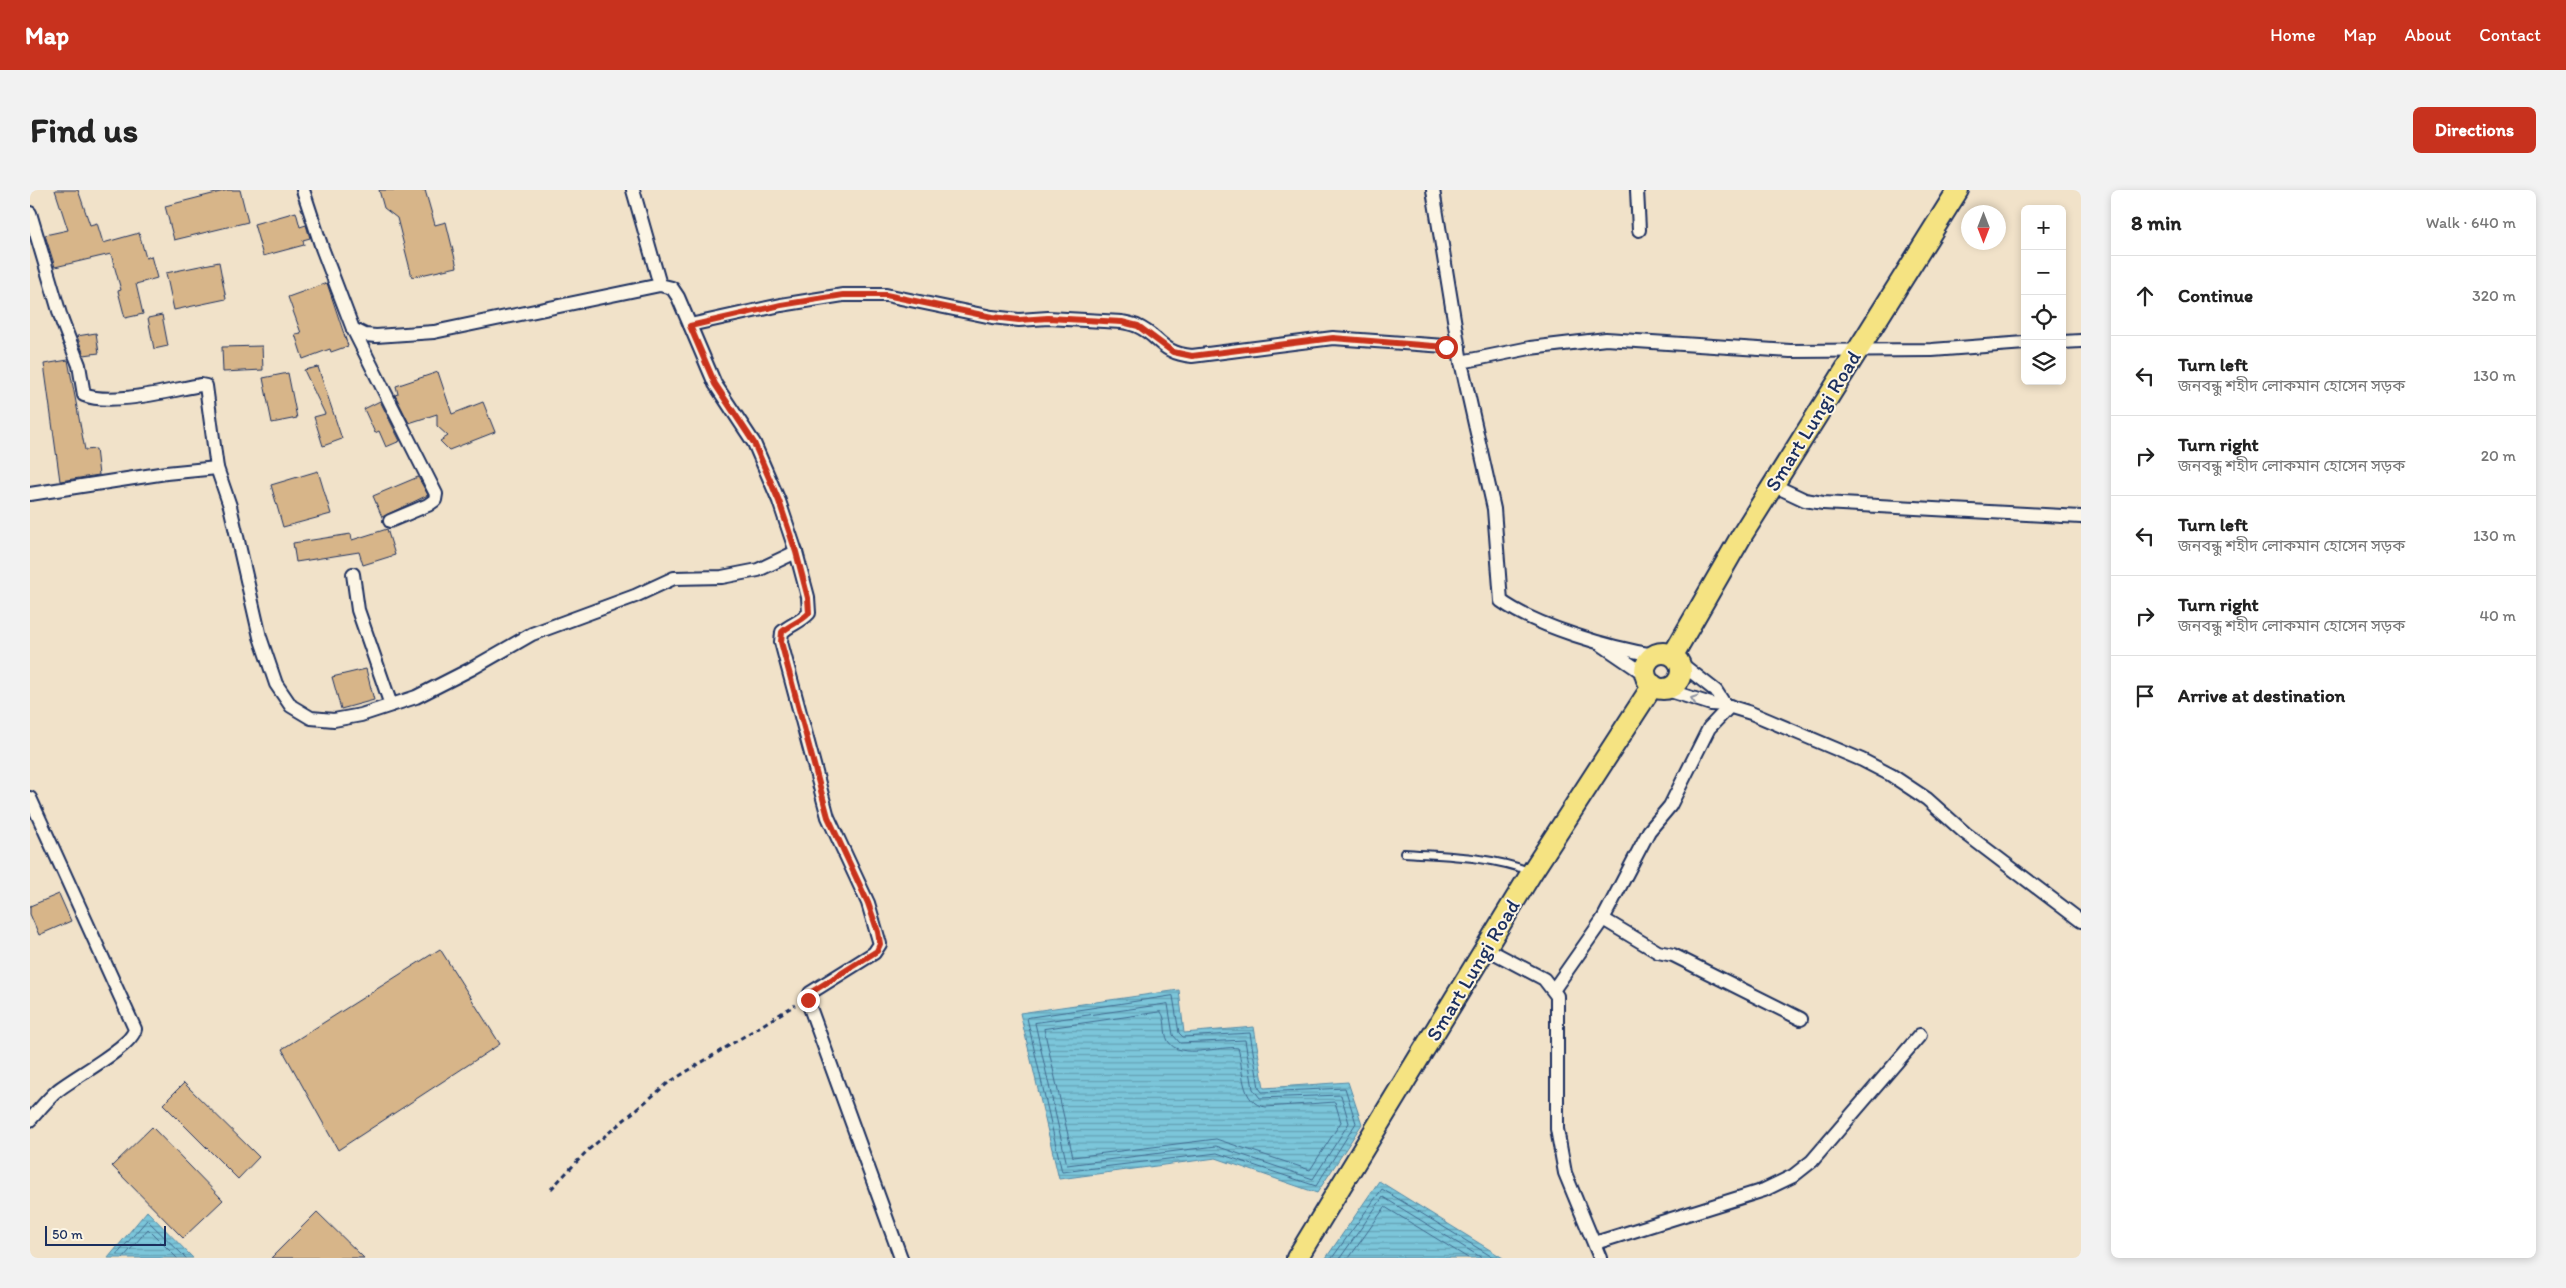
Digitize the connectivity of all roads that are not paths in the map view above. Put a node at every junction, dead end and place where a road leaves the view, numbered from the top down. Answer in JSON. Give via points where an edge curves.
{"nodes":[{"id":1,"x":303,"y":190,"type":"edge"},
{"id":2,"x":633,"y":190,"type":"edge"},
{"id":3,"x":1433,"y":190,"type":"edge"},
{"id":4,"x":1637,"y":190,"type":"edge"},
{"id":5,"x":1958,"y":190,"type":"edge"},
{"id":6,"x":30,"y":213,"type":"edge"},
{"id":7,"x":1639,"y":230,"type":"dead end"},
{"id":8,"x":660,"y":285,"type":"junction"},
{"id":9,"x":690,"y":326,"type":"junction"},
{"id":10,"x":354,"y":329,"type":"junction"},
{"id":11,"x":2081,"y":341,"type":"edge"},
{"id":12,"x":2066,"y":342,"type":"edge"},
{"id":13,"x":2021,"y":343,"type":"edge"},
{"id":14,"x":1459,"y":346,"type":"junction"},
{"id":15,"x":1858,"y":349,"type":"junction"},
{"id":16,"x":1461,"y":362,"type":"junction"},
{"id":17,"x":217,"y":468,"type":"junction"},
{"id":18,"x":1773,"y":485,"type":"junction"},
{"id":19,"x":30,"y":494,"type":"edge"},
{"id":20,"x":2081,"y":517,"type":"edge"},
{"id":21,"x":390,"y":521,"type":"dead end"},
{"id":22,"x":796,"y":552,"type":"junction"},
{"id":23,"x":352,"y":574,"type":"dead end"},
{"id":24,"x":1596,"y":641,"type":"junction"},
{"id":25,"x":1669,"y":657,"type":"junction"},
{"id":26,"x":1654,"y":683,"type":"junction"},
{"id":27,"x":391,"y":705,"type":"junction"},
{"id":28,"x":1727,"y":705,"type":"junction"},
{"id":29,"x":30,"y":798,"type":"edge"},
{"id":30,"x":1404,"y":854,"type":"dead end"},
{"id":31,"x":1532,"y":872,"type":"junction"},
{"id":32,"x":1603,"y":919,"type":"junction"},
{"id":33,"x":2081,"y":921,"type":"edge"},
{"id":34,"x":1487,"y":949,"type":"junction"},
{"id":35,"x":1554,"y":990,"type":"junction"},
{"id":36,"x":1801,"y":1019,"type":"dead end"},
{"id":37,"x":1920,"y":1035,"type":"dead end"},
{"id":38,"x":30,"y":1120,"type":"edge"},
{"id":39,"x":1595,"y":1243,"type":"junction"},
{"id":40,"x":901,"y":1258,"type":"edge"},
{"id":41,"x":1297,"y":1258,"type":"edge"},
{"id":42,"x":1600,"y":1258,"type":"edge"}],
"edges":[{"from":1,"to":10,"type":"street"},
{"from":2,"to":8,"type":"street"},
{"from":3,"to":14,"type":"street"},
{"from":4,"to":7,"type":"street"},
{"from":5,"to":15,"type":"main road","name":"Smart Lungi Road"},
{"from":6,"to":17,"type":"street","via":[[62,321],[79,365],[84,394],[95,399],[112,399],[206,386]]},
{"from":8,"to":9,"type":"street","via":[[672,288]]},
{"from":8,"to":10,"type":"street","via":[[434,332],[376,336]]},
{"from":9,"to":14,"type":"street","via":[[781,305],[843,295],[886,295],[992,317],[1122,322],[1138,326],[1173,352],[1192,356],[1333,338]]},
{"from":9,"to":22,"type":"street","via":[[715,384],[754,443]]},
{"from":10,"to":21,"type":"street","via":[[436,494],[435,500],[428,505]]},
{"from":11,"to":12,"type":"street"},
{"from":13,"to":15,"type":"street","via":[[1932,350]]},
{"from":14,"to":16,"type":"street"},
{"from":15,"to":16,"type":"street","via":[[1790,351],[1606,339],[1530,348]]},
{"from":15,"to":18,"type":"main road","name":"Smart Lungi Road"},
{"from":16,"to":24,"type":"street","via":[[1494,509],[1501,601],[1531,618]]},
{"from":17,"to":19,"type":"street","via":[[166,472]]},
{"from":17,"to":27,"type":"street","via":[[230,506],[260,637],[276,684],[291,706],[311,718],[334,720]]},
{"from":18,"to":20,"type":"street","via":[[1805,500],[1823,503]]},
{"from":18,"to":25,"type":"main road","name":"Smart Lungi Road"},
{"from":22,"to":27,"type":"street","via":[[758,570],[722,578],[674,578],[532,634],[416,697]]},
{"from":22,"to":40,"type":"street","via":[[809,613],[782,632],[781,642],[828,817],[868,903],[880,944],[877,951],[808,996]]},
{"from":23,"to":27,"type":"street","via":[[358,610]]},
{"from":24,"to":25,"type":"street"},
{"from":24,"to":26,"type":"street"},
{"from":25,"to":26,"type":"main road","via":[[1648,662]]},
{"from":25,"to":26,"type":"main road","via":[[1682,670],[1679,680],[1673,686]]},
{"from":25,"to":28,"type":"street","via":[[1716,690]]},
{"from":28,"to":26,"type":"street","one_way":true,"via":[[1711,704]]},
{"from":26,"to":31,"type":"main road","name":"Smart Lungi Road"},
{"from":28,"to":32,"type":"street","via":[[1709,728],[1670,806],[1649,831]]},
{"from":28,"to":33,"type":"street","via":[[1788,728],[1891,775],[1927,799],[1965,833]]},
{"from":29,"to":38,"type":"street","via":[[132,1019],[135,1032],[94,1067],[58,1090]]},
{"from":30,"to":31,"type":"lane","via":[[1484,860],[1512,864]]},
{"from":31,"to":34,"type":"main road","name":"Smart Lungi Road"},
{"from":32,"to":35,"type":"street"},
{"from":32,"to":36,"type":"street","via":[[1658,952],[1673,955]]},
{"from":34,"to":35,"type":"street","via":[[1532,971]]},
{"from":34,"to":41,"type":"main road","name":"Smart Lungi Road"},
{"from":35,"to":39,"type":"street","via":[[1558,1003],[1557,1129],[1565,1173]]},
{"from":37,"to":39,"type":"street","via":[[1812,1160],[1793,1176],[1723,1204]]},
{"from":39,"to":42,"type":"street"}]}
